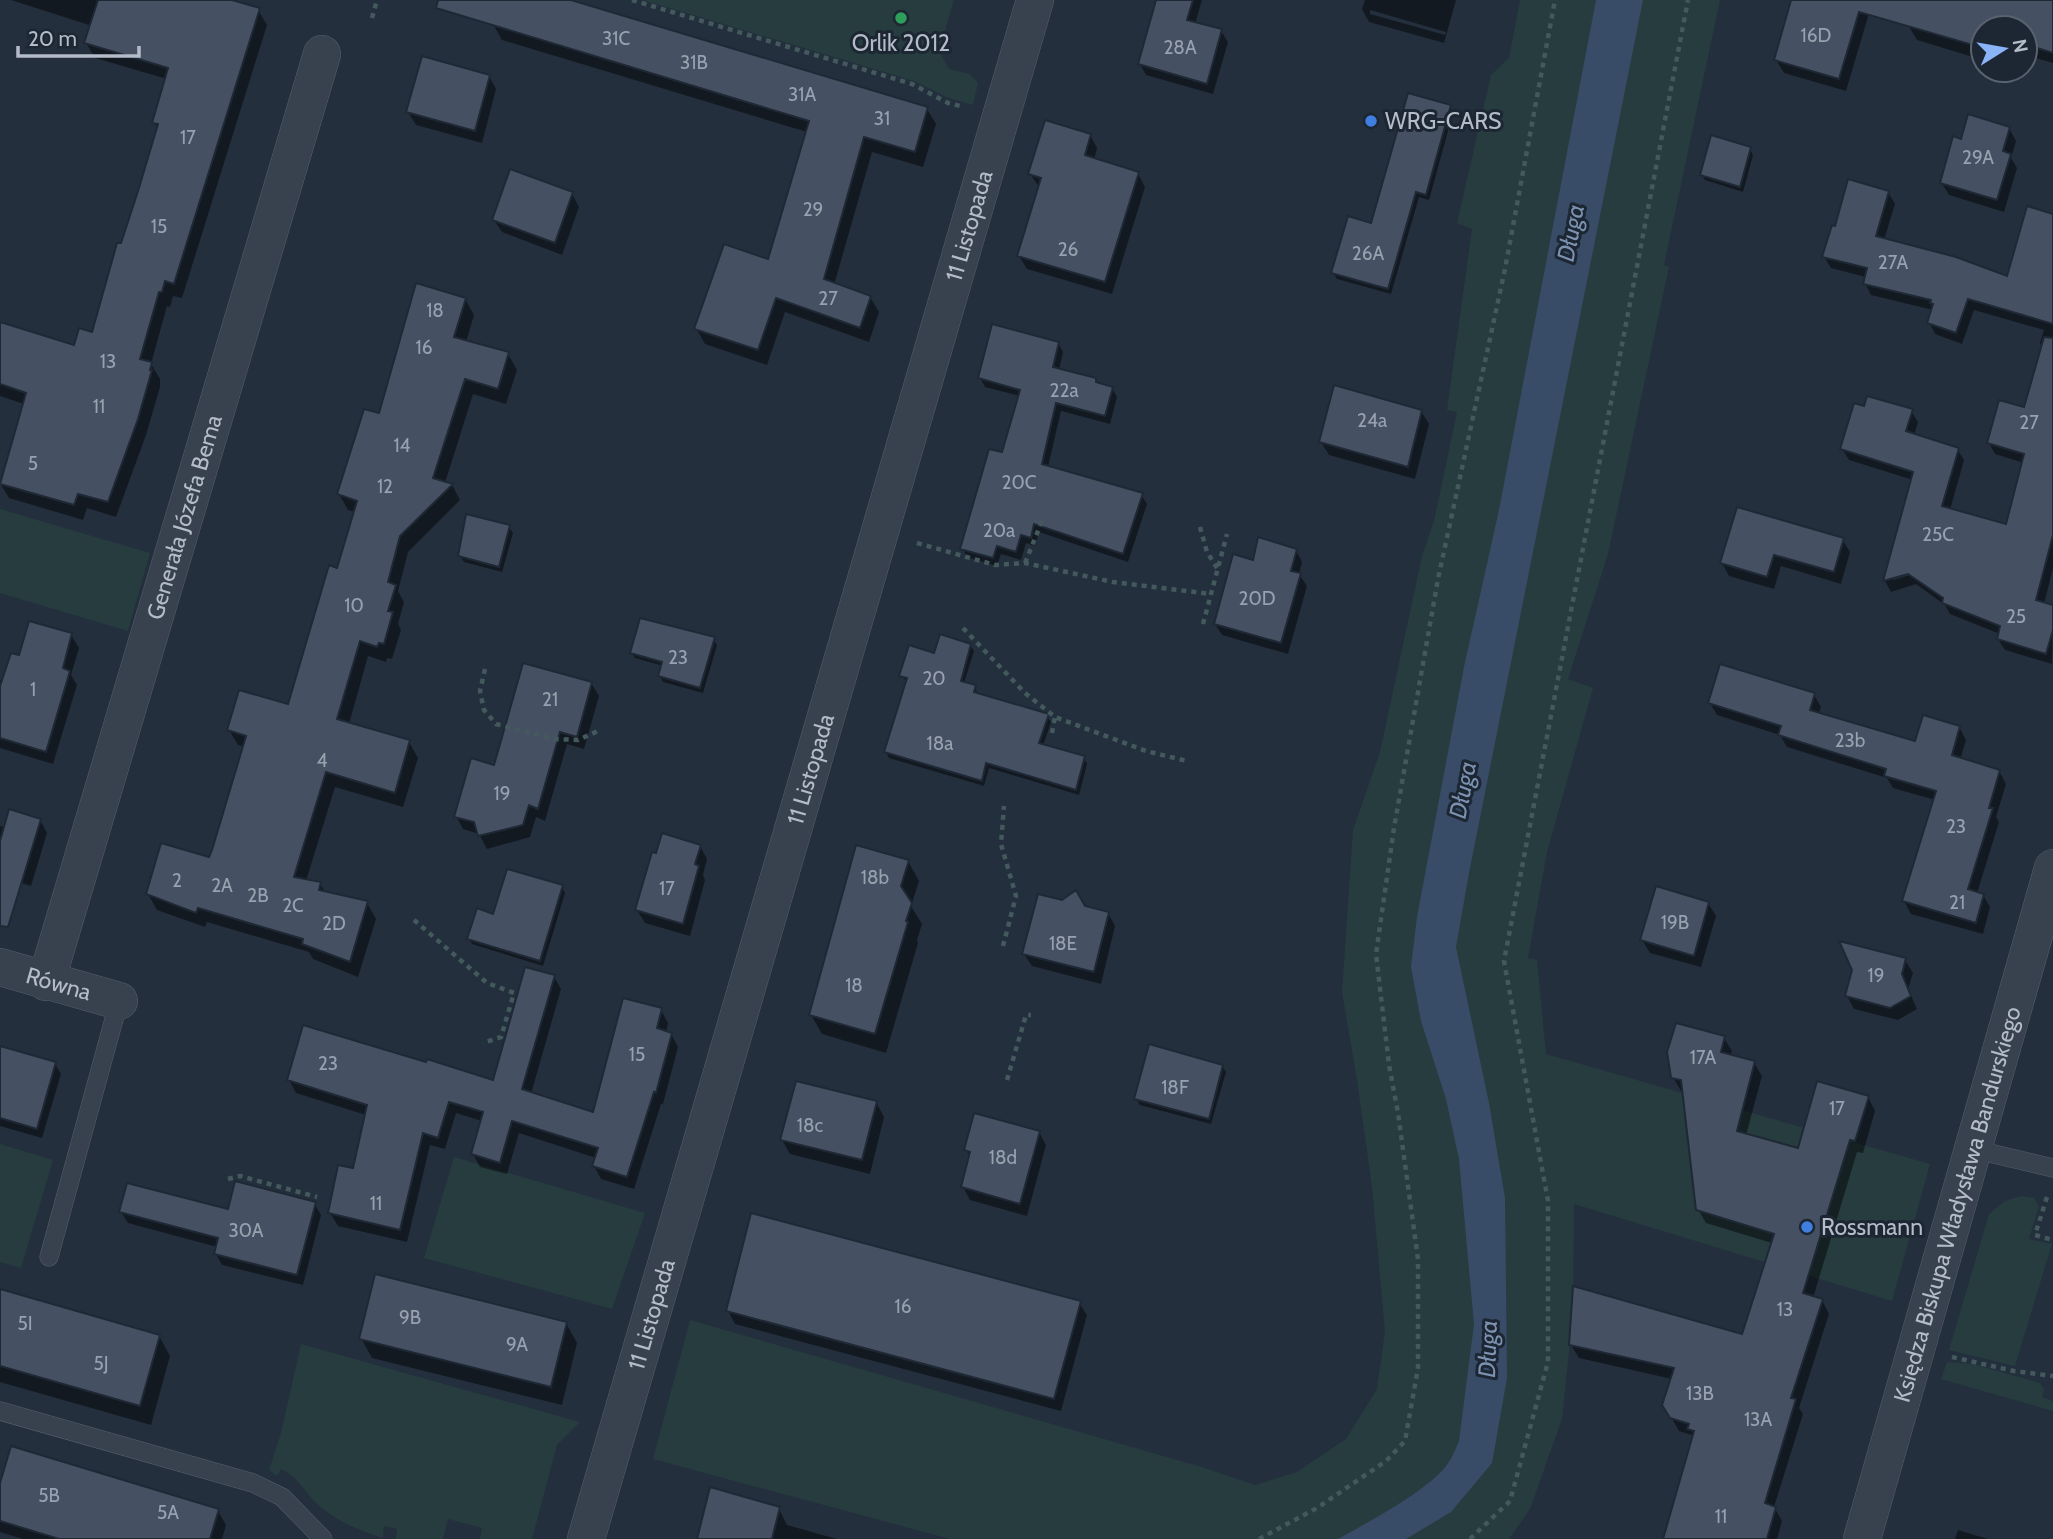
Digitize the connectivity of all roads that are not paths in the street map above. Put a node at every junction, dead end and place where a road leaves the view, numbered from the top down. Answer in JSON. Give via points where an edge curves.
{"nodes":[{"id":1,"x":1035,"y":0,"type":"edge"},
{"id":2,"x":322,"y":54,"type":"dead end"},
{"id":3,"x":2051,"y":882,"type":"edge"},
{"id":4,"x":0,"y":967,"type":"edge"},
{"id":5,"x":46,"y":982,"type":"junction"},
{"id":6,"x":119,"y":1001,"type":"joint"},
{"id":7,"x":1973,"y":1149,"type":"junction"},
{"id":8,"x":2053,"y":1168,"type":"edge"},
{"id":9,"x":49,"y":1257,"type":"dead end"},
{"id":10,"x":0,"y":1411,"type":"edge"},
{"id":11,"x":323,"y":1539,"type":"edge"},
{"id":12,"x":586,"y":1539,"type":"edge"},
{"id":13,"x":1862,"y":1539,"type":"edge"}],
"edges":[{"from":1,"to":12,"type":"street","name":"11 Listopada"},
{"from":2,"to":5,"type":"street","name":"Generała Józefa Bema"},
{"from":3,"to":7,"type":"street","name":"Księdza Biskupa Władysława Bandurskiego"},
{"from":4,"to":5,"type":"street","name":"Równa"},
{"from":5,"to":6,"type":"street","name":"Równa"},
{"from":6,"to":9,"type":"lane"},
{"from":7,"to":8,"type":"lane"},
{"from":7,"to":13,"type":"street","name":"Księdza Biskupa Władysława Bandurskiego"},
{"from":10,"to":11,"type":"lane","via":[[253,1483],[282,1497]]}]}
